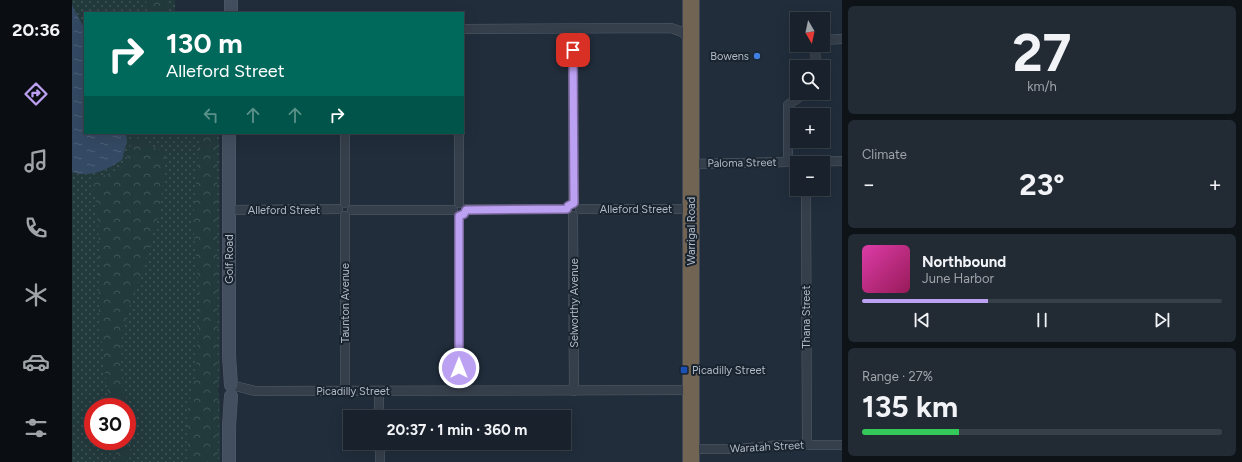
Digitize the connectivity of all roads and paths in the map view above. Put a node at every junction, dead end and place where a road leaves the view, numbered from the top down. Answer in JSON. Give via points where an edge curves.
{"nodes":[{"id":1,"x":231,"y":0,"type":"edge"},
{"id":2,"x":690,"y":0,"type":"edge"},
{"id":3,"x":231,"y":12,"type":"edge"},
{"id":4,"x":464,"y":29,"type":"edge"},
{"id":5,"x":573,"y":29,"type":"junction"},
{"id":6,"x":690,"y":39,"type":"junction"},
{"id":7,"x":842,"y":39,"type":"edge"},
{"id":8,"x":830,"y":40,"type":"edge"},
{"id":9,"x":795,"y":100,"type":"edge"},
{"id":10,"x":229,"y":134,"type":"edge"},
{"id":11,"x":345,"y":134,"type":"edge"},
{"id":12,"x":459,"y":134,"type":"edge"},
{"id":13,"x":830,"y":161,"type":"edge"},
{"id":14,"x":842,"y":161,"type":"edge"},
{"id":15,"x":788,"y":162,"type":"joint"},
{"id":16,"x":691,"y":164,"type":"junction"},
{"id":17,"x":806,"y":196,"type":"edge"},
{"id":18,"x":574,"y":209,"type":"junction"},
{"id":19,"x":691,"y":209,"type":"junction"},
{"id":20,"x":229,"y":210,"type":"junction"},
{"id":21,"x":345,"y":210,"type":"junction"},
{"id":22,"x":459,"y":210,"type":"junction"},
{"id":23,"x":459,"y":390,"type":"junction"},
{"id":24,"x":691,"y":390,"type":"junction"},
{"id":25,"x":233,"y":391,"type":"junction"},
{"id":26,"x":345,"y":391,"type":"junction"},
{"id":27,"x":380,"y":391,"type":"junction"},
{"id":28,"x":574,"y":391,"type":"junction"},
{"id":29,"x":380,"y":410,"type":"edge"},
{"id":30,"x":842,"y":444,"type":"edge"},
{"id":31,"x":807,"y":445,"type":"junction"},
{"id":32,"x":380,"y":450,"type":"edge"},
{"id":33,"x":692,"y":456,"type":"edge"},
{"id":34,"x":229,"y":462,"type":"edge"},
{"id":35,"x":380,"y":462,"type":"edge"}],
"edges":[{"from":1,"to":3,"type":"street"},
{"from":2,"to":6,"type":"highway","name":"Warrigal Road"},
{"from":4,"to":5,"type":"street"},
{"from":5,"to":6,"type":"street","via":[[671,28],[682,32]]},
{"from":5,"to":18,"type":"street","name":"Selworthy Avenue"},
{"from":6,"to":16,"type":"highway","name":"Warrigal Road"},
{"from":7,"to":8,"type":"street"},
{"from":9,"to":15,"type":"street","via":[[788,105]]},
{"from":10,"to":20,"type":"street","name":"Golf Road"},
{"from":11,"to":21,"type":"street","name":"Taunton Avenue"},
{"from":12,"to":22,"type":"street"},
{"from":13,"to":14,"type":"street","name":"Paloma Street"},
{"from":15,"to":16,"type":"street","name":"Paloma Street"},
{"from":16,"to":19,"type":"highway","name":"Warrigal Road"},
{"from":17,"to":31,"type":"street","name":"Thana Street"},
{"from":18,"to":19,"type":"street","name":"Alleford Street"},
{"from":18,"to":22,"type":"street","name":"Alleford Street"},
{"from":18,"to":28,"type":"street","name":"Selworthy Avenue"},
{"from":19,"to":24,"type":"highway","name":"Warrigal Road"},
{"from":20,"to":21,"type":"street","name":"Alleford Street"},
{"from":20,"to":25,"type":"street","name":"Golf Road","via":[[229,356]]},
{"from":21,"to":22,"type":"street","name":"Alleford Street"},
{"from":21,"to":26,"type":"street","name":"Taunton Avenue"},
{"from":22,"to":23,"type":"street"},
{"from":23,"to":27,"type":"street","name":"Picadilly Street"},
{"from":23,"to":28,"type":"street","name":"Picadilly Street"},
{"from":24,"to":28,"type":"street","name":"Picadilly Street"},
{"from":24,"to":33,"type":"highway","name":"Warrigal Road"},
{"from":25,"to":26,"type":"street","name":"Picadilly Street"},
{"from":25,"to":34,"type":"street","name":"Golf Road","via":[[229,426]]},
{"from":26,"to":27,"type":"street","name":"Picadilly Street"},
{"from":27,"to":29,"type":"street"},
{"from":30,"to":31,"type":"street","name":"Waratah Street"},
{"from":31,"to":33,"type":"street","name":"Waratah Street","via":[[779,445]]},
{"from":32,"to":35,"type":"street"}]}
